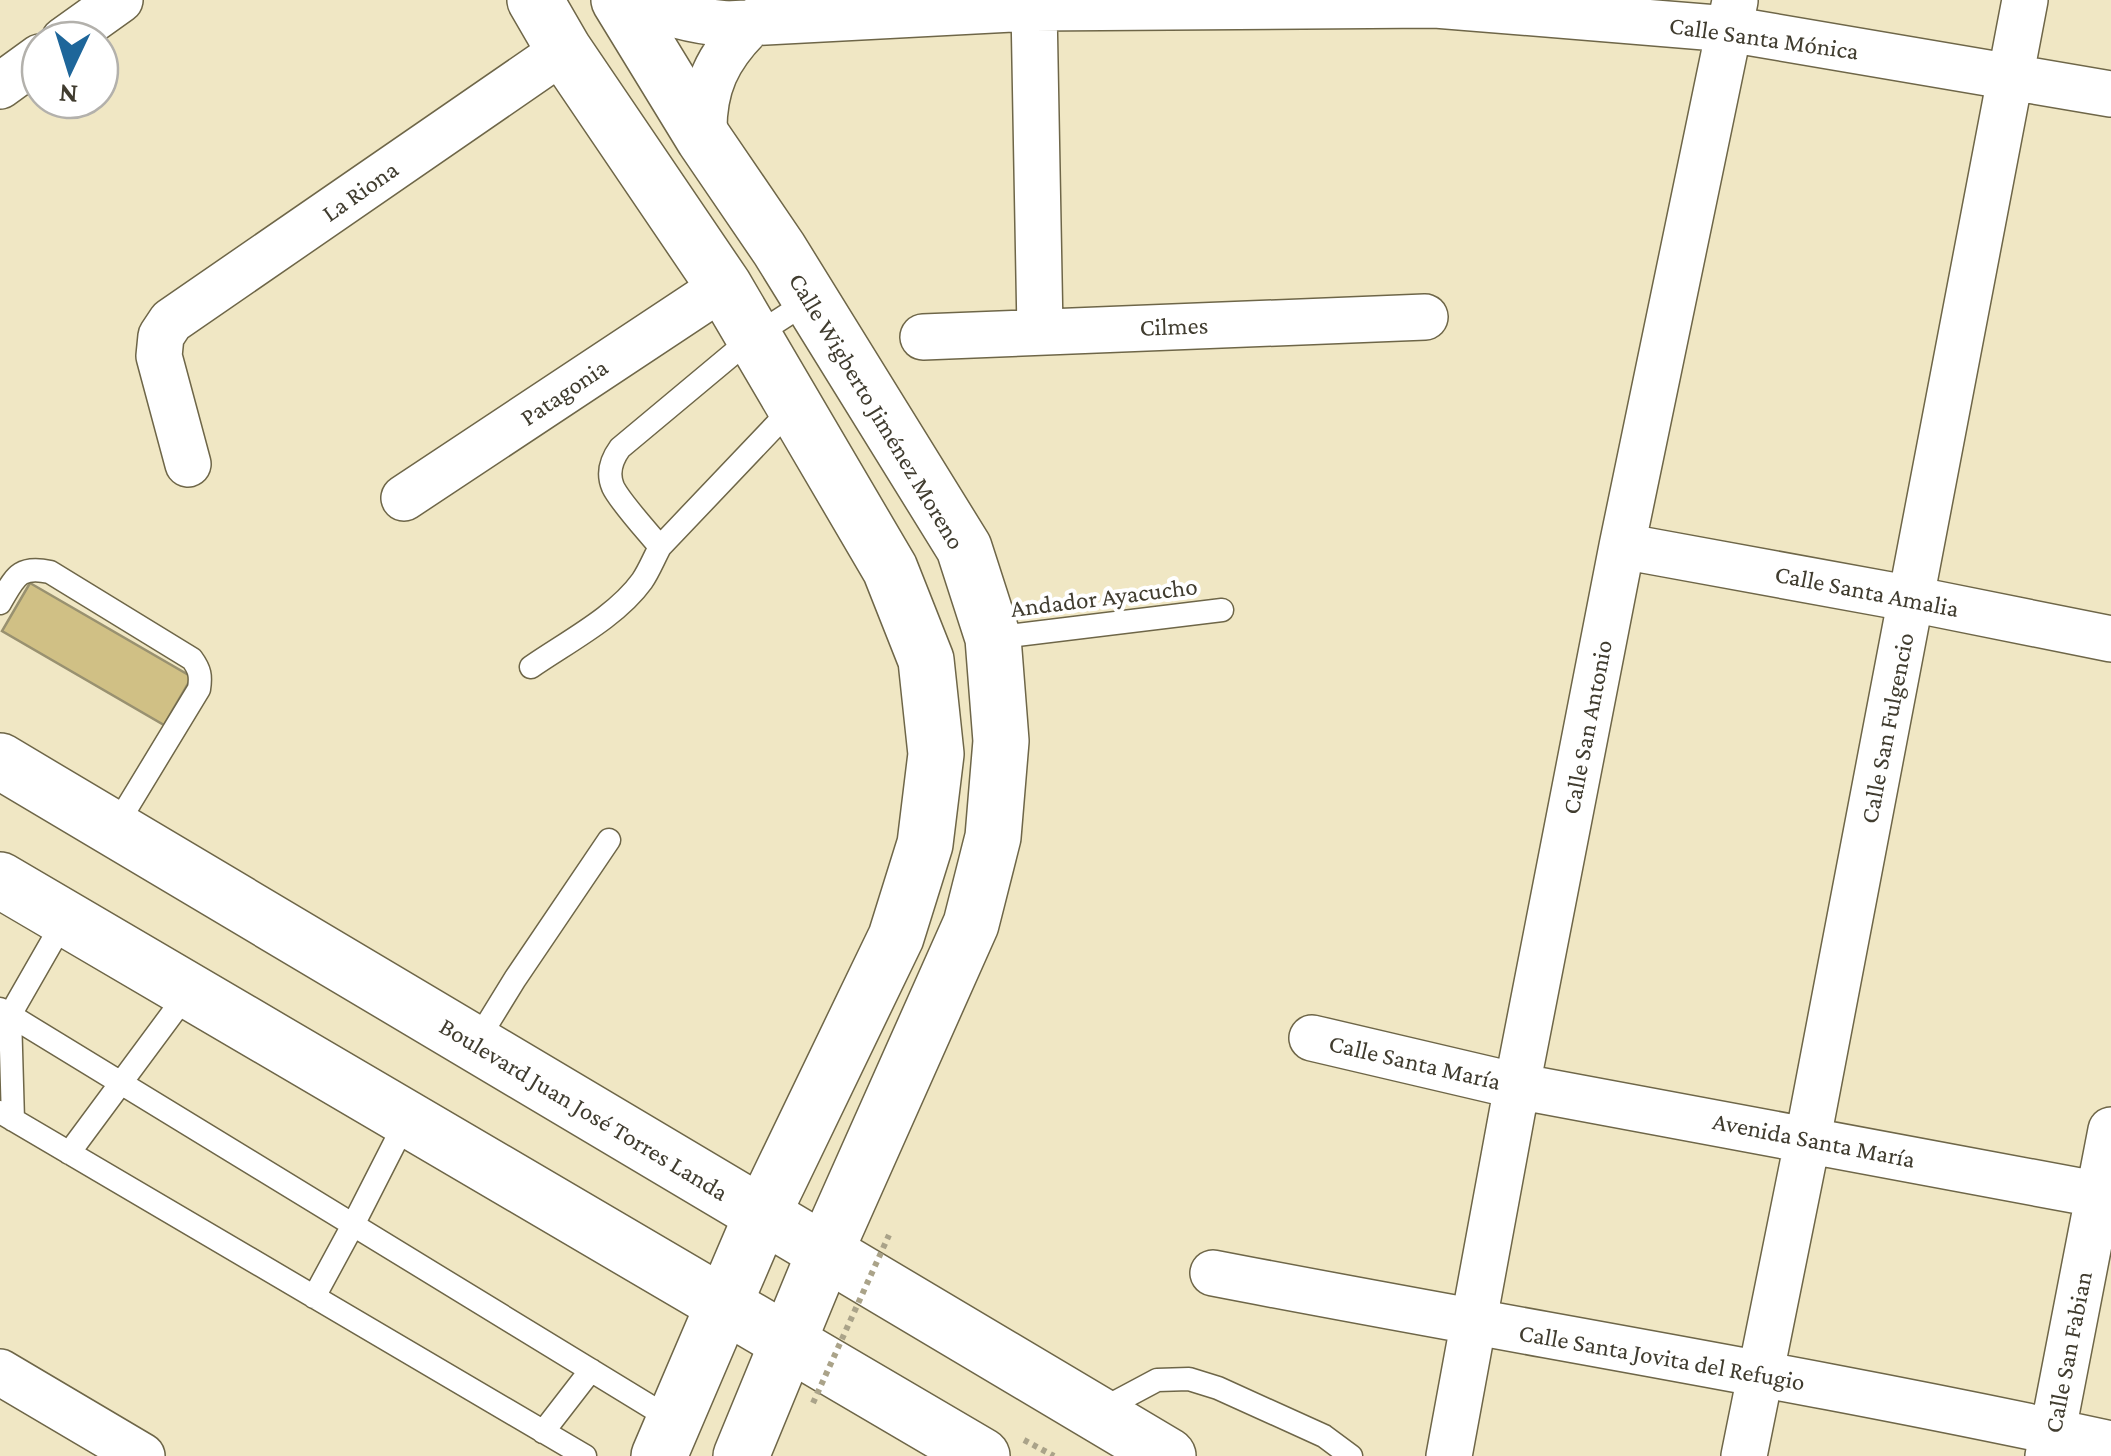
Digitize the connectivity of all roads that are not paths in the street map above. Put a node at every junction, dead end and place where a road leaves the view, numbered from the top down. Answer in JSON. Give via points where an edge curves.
{"nodes":[{"id":1,"x":120,"y":0,"type":"edge"},
{"id":2,"x":535,"y":0,"type":"edge"},
{"id":3,"x":619,"y":0,"type":"edge"},
{"id":4,"x":638,"y":0,"type":"edge"},
{"id":5,"x":2026,"y":0,"type":"edge"},
{"id":6,"x":1247,"y":3,"type":"edge"},
{"id":7,"x":1034,"y":8,"type":"junction"},
{"id":8,"x":1732,"y":15,"type":"edge"},
{"id":9,"x":92,"y":20,"type":"edge"},
{"id":10,"x":754,"y":22,"type":"junction"},
{"id":11,"x":564,"y":50,"type":"junction"},
{"id":12,"x":2012,"y":76,"type":"junction"},
{"id":13,"x":2111,"y":94,"type":"edge"},
{"id":14,"x":704,"y":139,"type":"junction"},
{"id":15,"x":724,"y":286,"type":"junction"},
{"id":16,"x":810,"y":300,"type":"junction"},
{"id":17,"x":1424,"y":317,"type":"dead end"},
{"id":18,"x":1040,"y":331,"type":"junction"},
{"id":19,"x":753,"y":337,"type":"junction"},
{"id":20,"x":924,"y":337,"type":"dead end"},
{"id":21,"x":795,"y":405,"type":"junction"},
{"id":22,"x":188,"y":464,"type":"dead end"},
{"id":23,"x":404,"y":498,"type":"dead end"},
{"id":24,"x":660,"y":546,"type":"junction"},
{"id":25,"x":1622,"y":546,"type":"junction"},
{"id":26,"x":1912,"y":599,"type":"junction"},
{"id":27,"x":0,"y":604,"type":"edge"},
{"id":28,"x":1222,"y":610,"type":"dead end"},
{"id":29,"x":993,"y":638,"type":"junction"},
{"id":30,"x":2111,"y":639,"type":"edge"},
{"id":31,"x":531,"y":667,"type":"dead end"},
{"id":32,"x":0,"y":761,"type":"edge"},
{"id":33,"x":114,"y":830,"type":"junction"},
{"id":34,"x":609,"y":840,"type":"dead end"},
{"id":35,"x":0,"y":880,"type":"edge"},
{"id":36,"x":66,"y":918,"type":"junction"},
{"id":37,"x":189,"y":992,"type":"junction"},
{"id":38,"x":5,"y":1012,"type":"edge"},
{"id":39,"x":1312,"y":1038,"type":"dead end"},
{"id":40,"x":474,"y":1044,"type":"junction"},
{"id":41,"x":120,"y":1082,"type":"junction"},
{"id":42,"x":1517,"y":1086,"type":"junction"},
{"id":43,"x":7,"y":1116,"type":"edge"},
{"id":44,"x":406,"y":1119,"type":"junction"},
{"id":45,"x":2111,"y":1130,"type":"edge"},
{"id":46,"x":1808,"y":1138,"type":"junction"},
{"id":47,"x":69,"y":1153,"type":"junction"},
{"id":48,"x":2105,"y":1196,"type":"edge"},
{"id":49,"x":762,"y":1214,"type":"junction"},
{"id":50,"x":354,"y":1225,"type":"junction"},
{"id":51,"x":825,"y":1252,"type":"junction"},
{"id":52,"x":1213,"y":1273,"type":"dead end"},
{"id":53,"x":314,"y":1297,"type":"junction"},
{"id":54,"x":724,"y":1304,"type":"junction"},
{"id":55,"x":1473,"y":1323,"type":"junction"},
{"id":56,"x":789,"y":1343,"type":"junction"},
{"id":57,"x":591,"y":1370,"type":"junction"},
{"id":58,"x":0,"y":1372,"type":"edge"},
{"id":59,"x":1760,"y":1374,"type":"junction"},
{"id":60,"x":1096,"y":1413,"type":"junction"},
{"id":61,"x":543,"y":1432,"type":"junction"},
{"id":62,"x":666,"y":1438,"type":"edge"},
{"id":63,"x":2050,"y":1444,"type":"edge"},
{"id":64,"x":2111,"y":1444,"type":"edge"},
{"id":65,"x":142,"y":1456,"type":"edge"},
{"id":66,"x":585,"y":1456,"type":"edge"},
{"id":67,"x":741,"y":1456,"type":"edge"},
{"id":68,"x":982,"y":1456,"type":"edge"},
{"id":69,"x":1168,"y":1456,"type":"edge"},
{"id":70,"x":1351,"y":1456,"type":"edge"},
{"id":71,"x":1449,"y":1456,"type":"edge"},
{"id":72,"x":1744,"y":1456,"type":"edge"}],
"edges":[{"from":1,"to":9,"type":"street"},
{"from":2,"to":11,"type":"street"},
{"from":3,"to":14,"type":"street","name":"Calle Wigberto Jiménez Moreno"},
{"from":4,"to":10,"type":"street","name":"Calle Santa Mónica","via":[[701,22]]},
{"from":5,"to":12,"type":"street","name":"Calle San Fulgencio"},
{"from":6,"to":7,"type":"street","name":"Calle Santa Mónica"},
{"from":6,"to":8,"type":"street","name":"Calle Santa Mónica"},
{"from":7,"to":10,"type":"street","name":"Calle Santa Mónica"},
{"from":7,"to":18,"type":"street"},
{"from":8,"to":12,"type":"street","name":"Calle Santa Mónica"},
{"from":8,"to":25,"type":"street","name":"Calle San Antonio"},
{"from":10,"to":14,"type":"street","via":[[714,73]]},
{"from":11,"to":15,"type":"street"},
{"from":11,"to":22,"type":"street","name":"La Riona","via":[[171,320],[159,356]]},
{"from":12,"to":13,"type":"street","name":"Calle Santa Mónica"},
{"from":12,"to":26,"type":"street","name":"Calle San Fulgencio"},
{"from":14,"to":16,"type":"street","name":"Calle Wigberto Jiménez Moreno"},
{"from":15,"to":19,"type":"street"},
{"from":15,"to":23,"type":"street","name":"Patagonia"},
{"from":16,"to":19,"type":"lane"},
{"from":16,"to":29,"type":"street","name":"Calle Wigberto Jiménez Moreno","via":[[964,548]]},
{"from":17,"to":18,"type":"street","name":"Cilmes"},
{"from":18,"to":20,"type":"street","name":"Cilmes"},
{"from":19,"to":21,"type":"street"},
{"from":19,"to":24,"type":"lane","via":[[612,459],[613,487]]},
{"from":21,"to":24,"type":"lane"},
{"from":21,"to":49,"type":"street","via":[[890,570],[926,660],[936,754],[925,844],[896,937]]},
{"from":24,"to":31,"type":"lane","via":[[633,593]]},
{"from":25,"to":26,"type":"street","name":"Calle Santa Amalia"},
{"from":25,"to":42,"type":"street","name":"Calle San Antonio"},
{"from":26,"to":30,"type":"street","name":"Calle Santa Amalia"},
{"from":26,"to":46,"type":"street","name":"Calle San Fulgencio"},
{"from":27,"to":33,"type":"lane","via":[[23,570],[50,572],[199,668],[199,689]]},
{"from":28,"to":29,"type":"lane","name":"Andador Ayacucho"},
{"from":29,"to":51,"type":"street","name":"Calle Wigberto Jiménez Moreno","via":[[1001,741],[993,837],[971,924]]},
{"from":32,"to":33,"type":"street","name":"Boulevard Juan José Torres Landa"},
{"from":33,"to":40,"type":"street","name":"Boulevard Juan José Torres Landa"},
{"from":34,"to":40,"type":"lane"},
{"from":35,"to":36,"type":"street"},
{"from":36,"to":37,"type":"street"},
{"from":36,"to":38,"type":"lane"},
{"from":37,"to":41,"type":"lane"},
{"from":37,"to":44,"type":"street"},
{"from":38,"to":41,"type":"lane"},
{"from":38,"to":43,"type":"lane"},
{"from":39,"to":42,"type":"street","name":"Calle Santa María"},
{"from":40,"to":49,"type":"street","name":"Boulevard Juan José Torres Landa"},
{"from":41,"to":47,"type":"lane"},
{"from":41,"to":50,"type":"lane"},
{"from":42,"to":46,"type":"street","name":"Avenida Santa María"},
{"from":42,"to":55,"type":"street","name":"Calle San Antonio"},
{"from":43,"to":47,"type":"lane"},
{"from":44,"to":50,"type":"lane"},
{"from":44,"to":54,"type":"street"},
{"from":45,"to":48,"type":"street","name":"Calle San Fabian"},
{"from":46,"to":48,"type":"street","name":"Avenida Santa María"},
{"from":46,"to":59,"type":"street","name":"Calle San Fulgencio"},
{"from":47,"to":53,"type":"lane"},
{"from":48,"to":63,"type":"street","name":"Calle San Fabian"},
{"from":49,"to":51,"type":"street","name":"Boulevard Juan José Torres Landa"},
{"from":49,"to":54,"type":"street"},
{"from":50,"to":53,"type":"lane"},
{"from":50,"to":57,"type":"lane"},
{"from":51,"to":56,"type":"street","name":"Calle Wigberto Jiménez Moreno"},
{"from":51,"to":60,"type":"street","name":"Boulevard Juan José Torres Landa"},
{"from":52,"to":55,"type":"street","name":"Calle Santa Jovita del Refugio"},
{"from":53,"to":61,"type":"lane"},
{"from":54,"to":56,"type":"street"},
{"from":54,"to":62,"type":"street"},
{"from":55,"to":59,"type":"street","name":"Calle Santa Jovita del Refugio"},
{"from":55,"to":71,"type":"street","name":"Calle San Antonio"},
{"from":56,"to":67,"type":"street","name":"Calle Wigberto Jiménez Moreno"},
{"from":56,"to":68,"type":"street"},
{"from":57,"to":61,"type":"lane"},
{"from":57,"to":62,"type":"lane"},
{"from":58,"to":65,"type":"street"},
{"from":59,"to":63,"type":"street","name":"Calle Santa Jovita del Refugio"},
{"from":59,"to":72,"type":"street","name":"Calle San Fulgencio"},
{"from":60,"to":69,"type":"street","name":"Boulevard Juan José Torres Landa"},
{"from":60,"to":70,"type":"lane","via":[[1157,1380],[1189,1379],[1324,1436]]},
{"from":61,"to":66,"type":"lane"},
{"from":63,"to":64,"type":"street","name":"Calle Santa Jovita del Refugio"}]}
